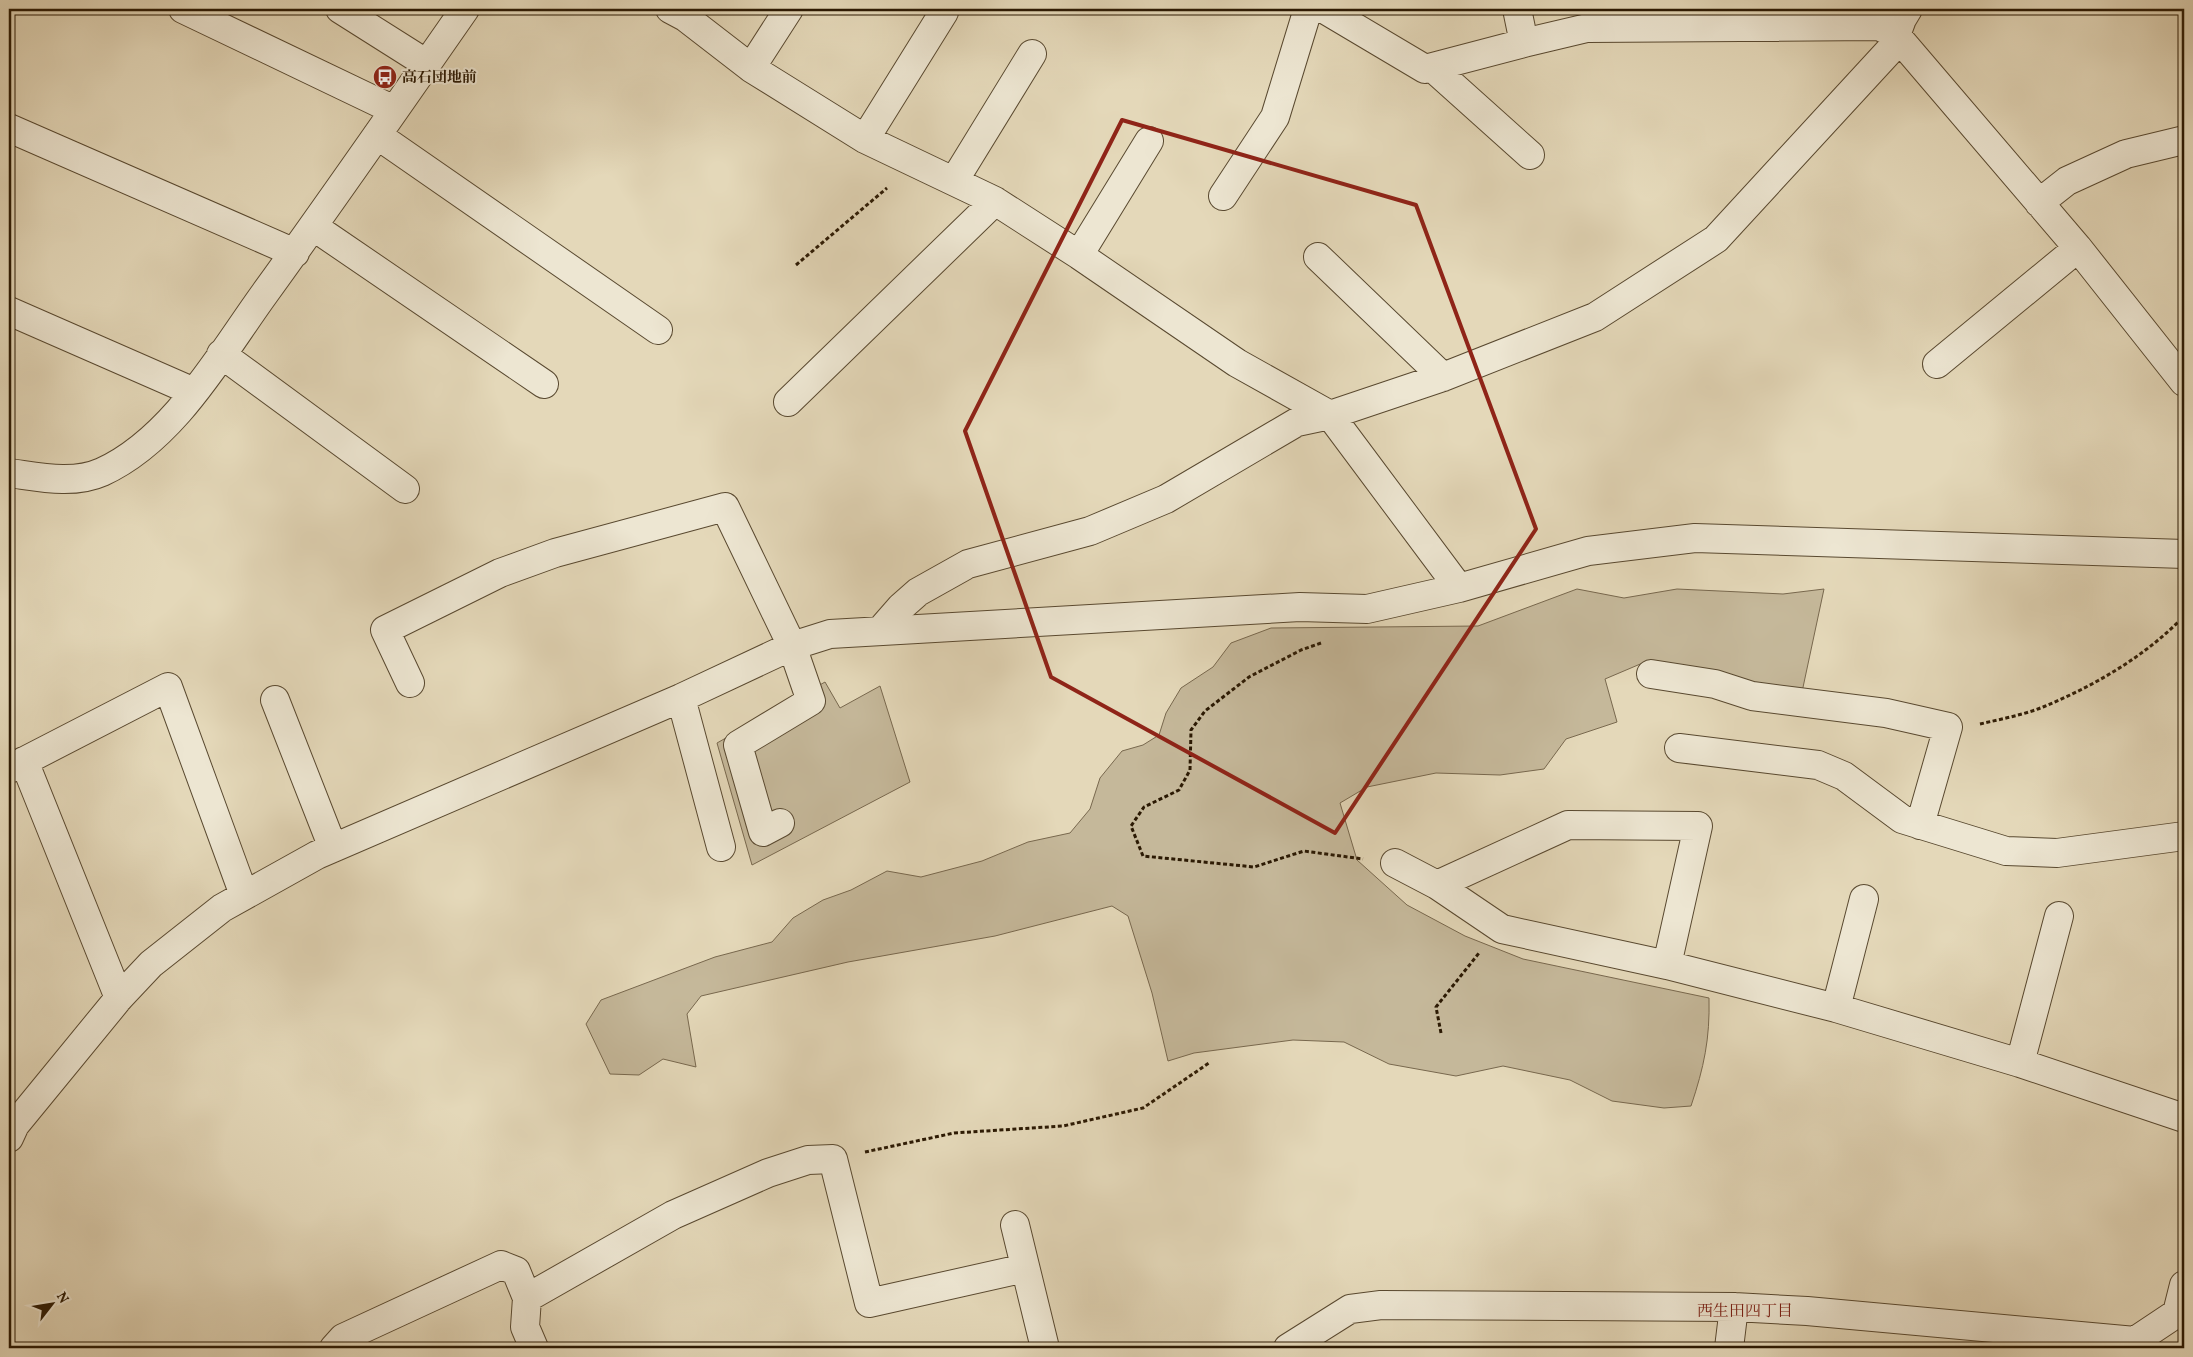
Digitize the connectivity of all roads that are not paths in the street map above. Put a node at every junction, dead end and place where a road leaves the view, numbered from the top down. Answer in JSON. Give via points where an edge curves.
{"nodes":[{"id":1,"x":183,"y":9,"type":"edge"},
{"id":2,"x":340,"y":9,"type":"edge"},
{"id":3,"x":465,"y":9,"type":"edge"},
{"id":4,"x":670,"y":9,"type":"edge"},
{"id":5,"x":789,"y":9,"type":"edge"},
{"id":6,"x":1308,"y":9,"type":"edge"},
{"id":7,"x":1324,"y":9,"type":"edge"},
{"id":8,"x":1518,"y":9,"type":"edge"},
{"id":9,"x":1908,"y":9,"type":"edge"},
{"id":10,"x":944,"y":12,"type":"dead end"},
{"id":11,"x":1896,"y":35,"type":"junction"},
{"id":12,"x":1524,"y":42,"type":"junction"},
{"id":13,"x":1032,"y":54,"type":"dead end"},
{"id":14,"x":427,"y":64,"type":"junction"},
{"id":15,"x":750,"y":68,"type":"junction"},
{"id":16,"x":1432,"y":68,"type":"junction"},
{"id":17,"x":394,"y":110,"type":"junction"},
{"id":18,"x":9,"y":128,"type":"edge"},
{"id":19,"x":377,"y":134,"type":"junction"},
{"id":20,"x":865,"y":139,"type":"junction"},
{"id":21,"x":2184,"y":140,"type":"edge"},
{"id":22,"x":1149,"y":141,"type":"dead end"},
{"id":23,"x":1530,"y":155,"type":"dead end"},
{"id":24,"x":954,"y":181,"type":"junction"},
{"id":25,"x":1224,"y":196,"type":"dead end"},
{"id":26,"x":995,"y":201,"type":"junction"},
{"id":27,"x":2039,"y":203,"type":"junction"},
{"id":28,"x":314,"y":227,"type":"junction"},
{"id":29,"x":2078,"y":248,"type":"junction"},
{"id":30,"x":294,"y":253,"type":"junction"},
{"id":31,"x":1079,"y":255,"type":"junction"},
{"id":32,"x":1318,"y":257,"type":"dead end"},
{"id":33,"x":9,"y":311,"type":"edge"},
{"id":34,"x":658,"y":330,"type":"dead end"},
{"id":35,"x":221,"y":354,"type":"junction"},
{"id":36,"x":1937,"y":364,"type":"dead end"},
{"id":37,"x":2179,"y":365,"type":"edge"},
{"id":38,"x":1443,"y":377,"type":"junction"},
{"id":39,"x":544,"y":384,"type":"dead end"},
{"id":40,"x":194,"y":392,"type":"junction"},
{"id":41,"x":788,"y":402,"type":"dead end"},
{"id":42,"x":1330,"y":416,"type":"junction"},
{"id":43,"x":9,"y":473,"type":"edge"},
{"id":44,"x":405,"y":489,"type":"dead end"},
{"id":45,"x":2184,"y":554,"type":"edge"},
{"id":46,"x":1459,"y":588,"type":"junction"},
{"id":47,"x":880,"y":631,"type":"junction"},
{"id":48,"x":792,"y":646,"type":"junction"},
{"id":49,"x":1652,"y":674,"type":"dead end"},
{"id":50,"x":410,"y":683,"type":"dead end"},
{"id":51,"x":681,"y":698,"type":"junction"},
{"id":52,"x":274,"y":700,"type":"dead end"},
{"id":53,"x":1679,"y":748,"type":"dead end"},
{"id":54,"x":16,"y":765,"type":"edge"},
{"id":55,"x":780,"y":823,"type":"dead end"},
{"id":56,"x":1920,"y":825,"type":"junction"},
{"id":57,"x":2184,"y":836,"type":"edge"},
{"id":58,"x":721,"y":847,"type":"dead end"},
{"id":59,"x":333,"y":848,"type":"junction"},
{"id":60,"x":1395,"y":863,"type":"road end"},
{"id":61,"x":1437,"y":885,"type":"junction"},
{"id":62,"x":244,"y":895,"type":"junction"},
{"id":63,"x":1864,"y":900,"type":"dead end"},
{"id":64,"x":2059,"y":916,"type":"dead end"},
{"id":65,"x":1668,"y":965,"type":"junction"},
{"id":66,"x":119,"y":998,"type":"junction"},
{"id":67,"x":1836,"y":1008,"type":"junction"},
{"id":68,"x":2020,"y":1063,"type":"junction"},
{"id":69,"x":2184,"y":1118,"type":"edge"},
{"id":70,"x":9,"y":1138,"type":"edge"},
{"id":71,"x":1015,"y":1225,"type":"dead end"},
{"id":72,"x":1026,"y":1268,"type":"junction"},
{"id":73,"x":2184,"y":1285,"type":"edge"},
{"id":74,"x":528,"y":1298,"type":"junction"},
{"id":75,"x":1734,"y":1307,"type":"junction"},
{"id":76,"x":334,"y":1348,"type":"edge"},
{"id":77,"x":534,"y":1348,"type":"edge"},
{"id":78,"x":1045,"y":1348,"type":"edge"},
{"id":79,"x":1288,"y":1348,"type":"edge"},
{"id":80,"x":1729,"y":1348,"type":"edge"}],
"edges":[{"from":1,"to":17,"type":"street"},
{"from":2,"to":14,"type":"street"},
{"from":3,"to":14,"type":"street"},
{"from":4,"to":15,"type":"street"},
{"from":5,"to":15,"type":"street"},
{"from":6,"to":25,"type":"street","via":[[1276,117]]},
{"from":7,"to":16,"type":"street","via":[[1425,69]]},
{"from":8,"to":12,"type":"street"},
{"from":9,"to":11,"type":"street"},
{"from":10,"to":20,"type":"street"},
{"from":11,"to":12,"type":"street","via":[[1879,26],[1587,28]]},
{"from":11,"to":27,"type":"street"},
{"from":11,"to":38,"type":"street","via":[[1891,49],[1716,239],[1595,317]]},
{"from":12,"to":16,"type":"street"},
{"from":13,"to":24,"type":"street"},
{"from":14,"to":17,"type":"street"},
{"from":15,"to":20,"type":"street"},
{"from":16,"to":23,"type":"street"},
{"from":17,"to":19,"type":"street"},
{"from":18,"to":30,"type":"street"},
{"from":19,"to":28,"type":"street"},
{"from":19,"to":34,"type":"street"},
{"from":20,"to":24,"type":"street"},
{"from":21,"to":27,"type":"street","via":[[2126,154],[2067,181]]},
{"from":22,"to":31,"type":"street"},
{"from":24,"to":26,"type":"street"},
{"from":26,"to":31,"type":"street"},
{"from":26,"to":41,"type":"street"},
{"from":27,"to":29,"type":"street"},
{"from":28,"to":30,"type":"street"},
{"from":28,"to":39,"type":"street"},
{"from":29,"to":36,"type":"street"},
{"from":29,"to":37,"type":"street"},
{"from":30,"to":35,"type":"street"},
{"from":31,"to":42,"type":"street","via":[[1237,363]]},
{"from":32,"to":38,"type":"street"},
{"from":33,"to":40,"type":"street"},
{"from":35,"to":40,"type":"street"},
{"from":35,"to":44,"type":"street"},
{"from":38,"to":42,"type":"street"},
{"from":40,"to":43,"type":"street","via":[[164,427],[134,454],[100,473],[78,479],[57,479]]},
{"from":42,"to":46,"type":"street"},
{"from":42,"to":47,"type":"street","via":[[1297,422],[1166,499],[1090,531],[968,564],[918,592]]},
{"from":45,"to":46,"type":"street","via":[[1695,538],[1588,551]]},
{"from":46,"to":47,"type":"street","via":[[1367,609],[1300,607]]},
{"from":47,"to":48,"type":"street","via":[[830,634]]},
{"from":48,"to":50,"type":"street","via":[[725,507],[555,553],[500,574],[385,630]]},
{"from":48,"to":51,"type":"street"},
{"from":48,"to":55,"type":"street","via":[[811,700],[738,744],[763,832]]},
{"from":49,"to":56,"type":"street","via":[[1715,684],[1752,696],[1886,713],[1948,726]]},
{"from":51,"to":58,"type":"street"},
{"from":51,"to":59,"type":"street"},
{"from":52,"to":59,"type":"street"},
{"from":53,"to":56,"type":"street","via":[[1818,765],[1844,776],[1902,819]]},
{"from":54,"to":62,"type":"street","via":[[168,687]]},
{"from":54,"to":66,"type":"street"},
{"from":56,"to":57,"type":"street","via":[[2006,851],[2057,853]]},
{"from":59,"to":62,"type":"street"},
{"from":60,"to":61,"type":"street"},
{"from":61,"to":65,"type":"street","via":[[1502,929]]},
{"from":61,"to":65,"type":"street","via":[[1568,825],[1698,826]]},
{"from":62,"to":66,"type":"street","via":[[222,908],[151,964]]},
{"from":63,"to":67,"type":"street"},
{"from":64,"to":68,"type":"street"},
{"from":65,"to":67,"type":"street"},
{"from":66,"to":70,"type":"street","via":[[15,1125]]},
{"from":67,"to":68,"type":"street"},
{"from":68,"to":69,"type":"street"},
{"from":71,"to":72,"type":"street"},
{"from":72,"to":74,"type":"street","via":[[869,1303],[833,1159],[808,1160],[768,1173],[673,1215]]},
{"from":72,"to":78,"type":"street"},
{"from":73,"to":75,"type":"street","via":[[2177,1313],[2135,1341]]},
{"from":74,"to":76,"type":"street","via":[[516,1271],[501,1265],[343,1338]]},
{"from":74,"to":77,"type":"street","via":[[525,1327]]},
{"from":75,"to":79,"type":"street","via":[[1381,1305],[1350,1309]]},
{"from":75,"to":80,"type":"street"}]}
